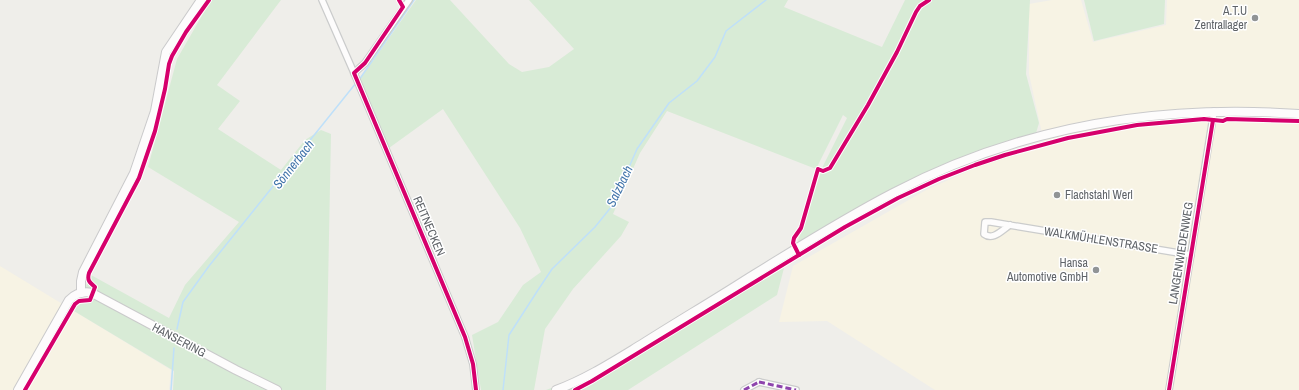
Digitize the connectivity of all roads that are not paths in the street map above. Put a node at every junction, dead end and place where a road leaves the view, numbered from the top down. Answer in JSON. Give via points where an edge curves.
{"nodes":[{"id":1,"x":201,"y":0,"type":"edge"},
{"id":2,"x":322,"y":0,"type":"edge"},
{"id":3,"x":409,"y":0,"type":"edge"},
{"id":4,"x":355,"y":75,"type":"junction"},
{"id":5,"x":1214,"y":111,"type":"junction"},
{"id":6,"x":1299,"y":114,"type":"edge"},
{"id":7,"x":1010,"y":225,"type":"dead end"},
{"id":8,"x":1191,"y":255,"type":"junction"},
{"id":9,"x":81,"y":293,"type":"junction"},
{"id":10,"x":759,"y":382,"type":"junction"},
{"id":11,"x":18,"y":390,"type":"edge"},
{"id":12,"x":277,"y":390,"type":"edge"},
{"id":13,"x":476,"y":390,"type":"edge"},
{"id":14,"x":556,"y":390,"type":"edge"},
{"id":15,"x":744,"y":390,"type":"edge"},
{"id":16,"x":758,"y":390,"type":"edge"},
{"id":17,"x":796,"y":390,"type":"edge"},
{"id":18,"x":1169,"y":390,"type":"edge"}],
"edges":[{"from":1,"to":9,"type":"street","via":[[166,52],[155,111],[134,174],[84,272]]},
{"from":2,"to":4,"type":"street","name":"REITNECKEN"},
{"from":3,"to":4,"type":"street"},
{"from":4,"to":13,"type":"street","name":"REITNECKEN","via":[[465,337],[473,364]]},
{"from":5,"to":6,"type":"street"},
{"from":5,"to":8,"type":"street","name":"LANGENWIEDENWEG"},
{"from":5,"to":14,"type":"street","via":[[1136,117],[1073,128],[1003,147],[943,170],[894,192],[842,221],[612,362]]},
{"from":7,"to":8,"type":"street","name":"WALKMÜHLENSTRASSE"},
{"from":8,"to":18,"type":"street","name":"LANGENWIEDENWEG"},
{"from":9,"to":11,"type":"street","via":[[69,300]]},
{"from":9,"to":12,"type":"street","name":"HANSERING","via":[[92,294]]},
{"from":10,"to":15,"type":"street"},
{"from":10,"to":16,"type":"street"},
{"from":10,"to":17,"type":"street"}]}
